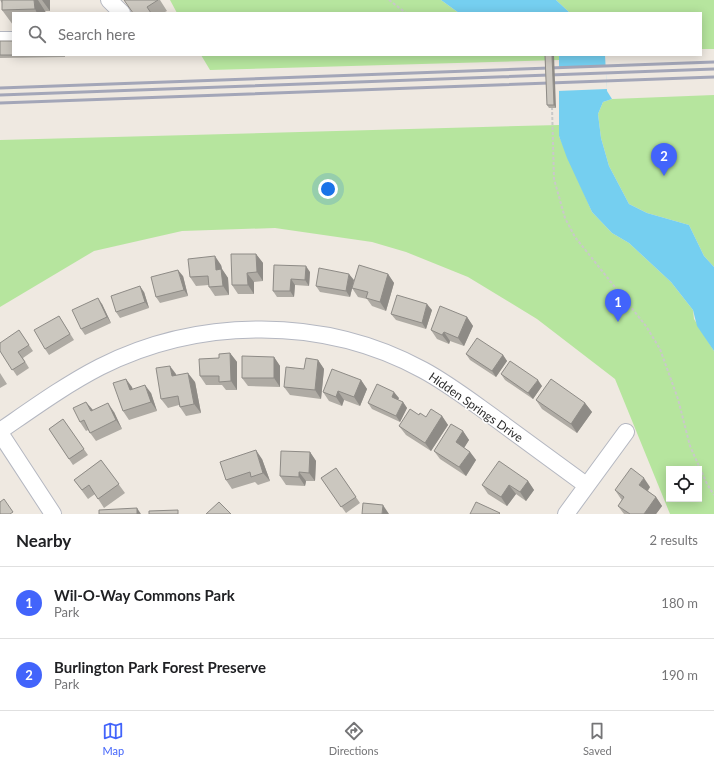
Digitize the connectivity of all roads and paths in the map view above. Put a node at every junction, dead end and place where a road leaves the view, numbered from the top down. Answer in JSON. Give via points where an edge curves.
{"nodes":[{"id":1,"x":109,"y":0,"type":"edge"},
{"id":2,"x":389,"y":0,"type":"edge"},
{"id":3,"x":121,"y":12,"type":"edge"},
{"id":4,"x":405,"y":12,"type":"edge"},
{"id":5,"x":0,"y":40,"type":"edge"},
{"id":6,"x":12,"y":40,"type":"edge"},
{"id":7,"x":551,"y":102,"type":"edge"},
{"id":8,"x":0,"y":432,"type":"edge"},
{"id":9,"x":626,"y":432,"type":"dead end"},
{"id":10,"x":586,"y":485,"type":"junction"},
{"id":11,"x":714,"y":495,"type":"edge"},
{"id":12,"x":54,"y":514,"type":"edge"},
{"id":13,"x":566,"y":514,"type":"edge"}],
"edges":[{"from":1,"to":3,"type":"street"},
{"from":2,"to":4,"type":"path"},
{"from":5,"to":6,"type":"street"},
{"from":7,"to":11,"type":"path","via":[[554,179],[565,218],[575,237],[646,326],[660,349],[678,399],[690,446]]},
{"from":8,"to":10,"type":"street","name":"Hidden Springs Drive","via":[[81,377],[129,354],[168,341],[210,333],[246,329],[278,330],[339,339],[387,354],[422,369],[451,387]]},
{"from":8,"to":12,"type":"street"},
{"from":9,"to":10,"type":"street"},
{"from":10,"to":13,"type":"street"}]}
